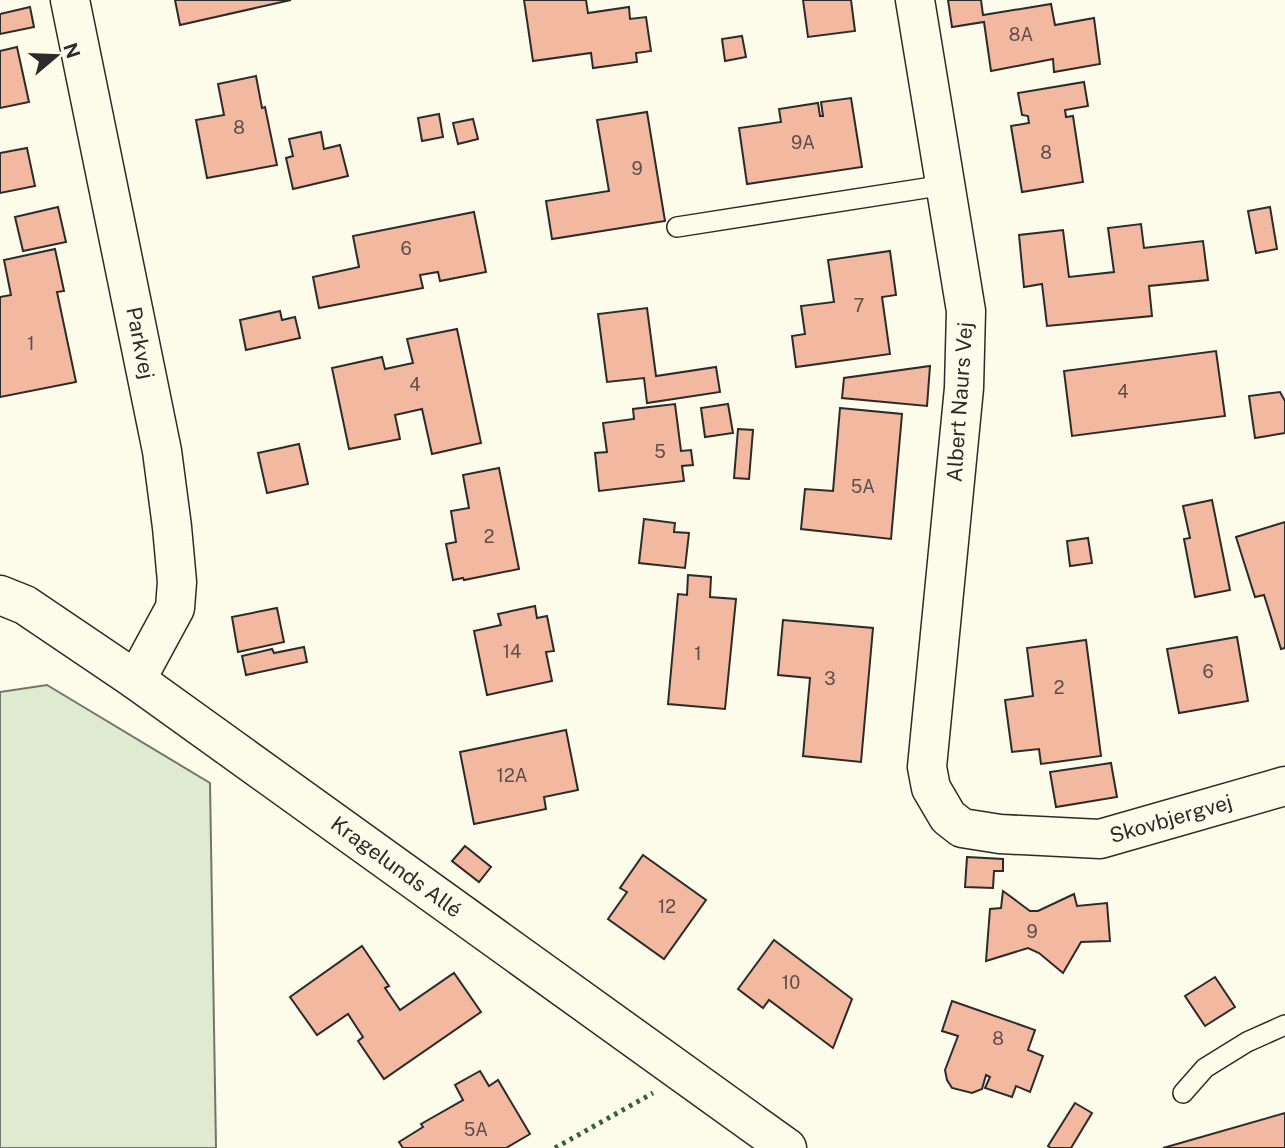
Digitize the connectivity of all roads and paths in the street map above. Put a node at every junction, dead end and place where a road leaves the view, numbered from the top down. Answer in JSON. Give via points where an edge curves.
{"nodes":[{"id":1,"x":71,"y":0,"type":"edge"},
{"id":2,"x":915,"y":0,"type":"edge"},
{"id":3,"x":945,"y":185,"type":"junction"},
{"id":4,"x":677,"y":227,"type":"dead end"},
{"id":5,"x":0,"y":595,"type":"edge"},
{"id":6,"x":136,"y":680,"type":"junction"},
{"id":7,"x":1285,"y":786,"type":"edge"},
{"id":8,"x":939,"y":805,"type":"joint"},
{"id":9,"x":1285,"y":1025,"type":"edge"},
{"id":10,"x":1183,"y":1093,"type":"dead end"},
{"id":11,"x":787,"y":1148,"type":"edge"}],
"edges":[{"from":1,"to":6,"type":"street","name":"Parkvej","via":[[162,451],[177,582],[175,608]]},
{"from":2,"to":3,"type":"street","name":"Albert Naurs Vej"},
{"from":3,"to":4,"type":"lane"},
{"from":3,"to":8,"type":"street","name":"Albert Naurs Vej","via":[[966,311],[964,388],[927,767]]},
{"from":5,"to":6,"type":"street","name":"Kragelunds Allé","via":[[25,605]]},
{"from":6,"to":11,"type":"street","name":"Kragelunds Allé"},
{"from":7,"to":8,"type":"street","name":"Skovbjergvej","via":[[1100,839],[962,828]]},
{"from":9,"to":10,"type":"lane","via":[[1205,1068]]}]}
